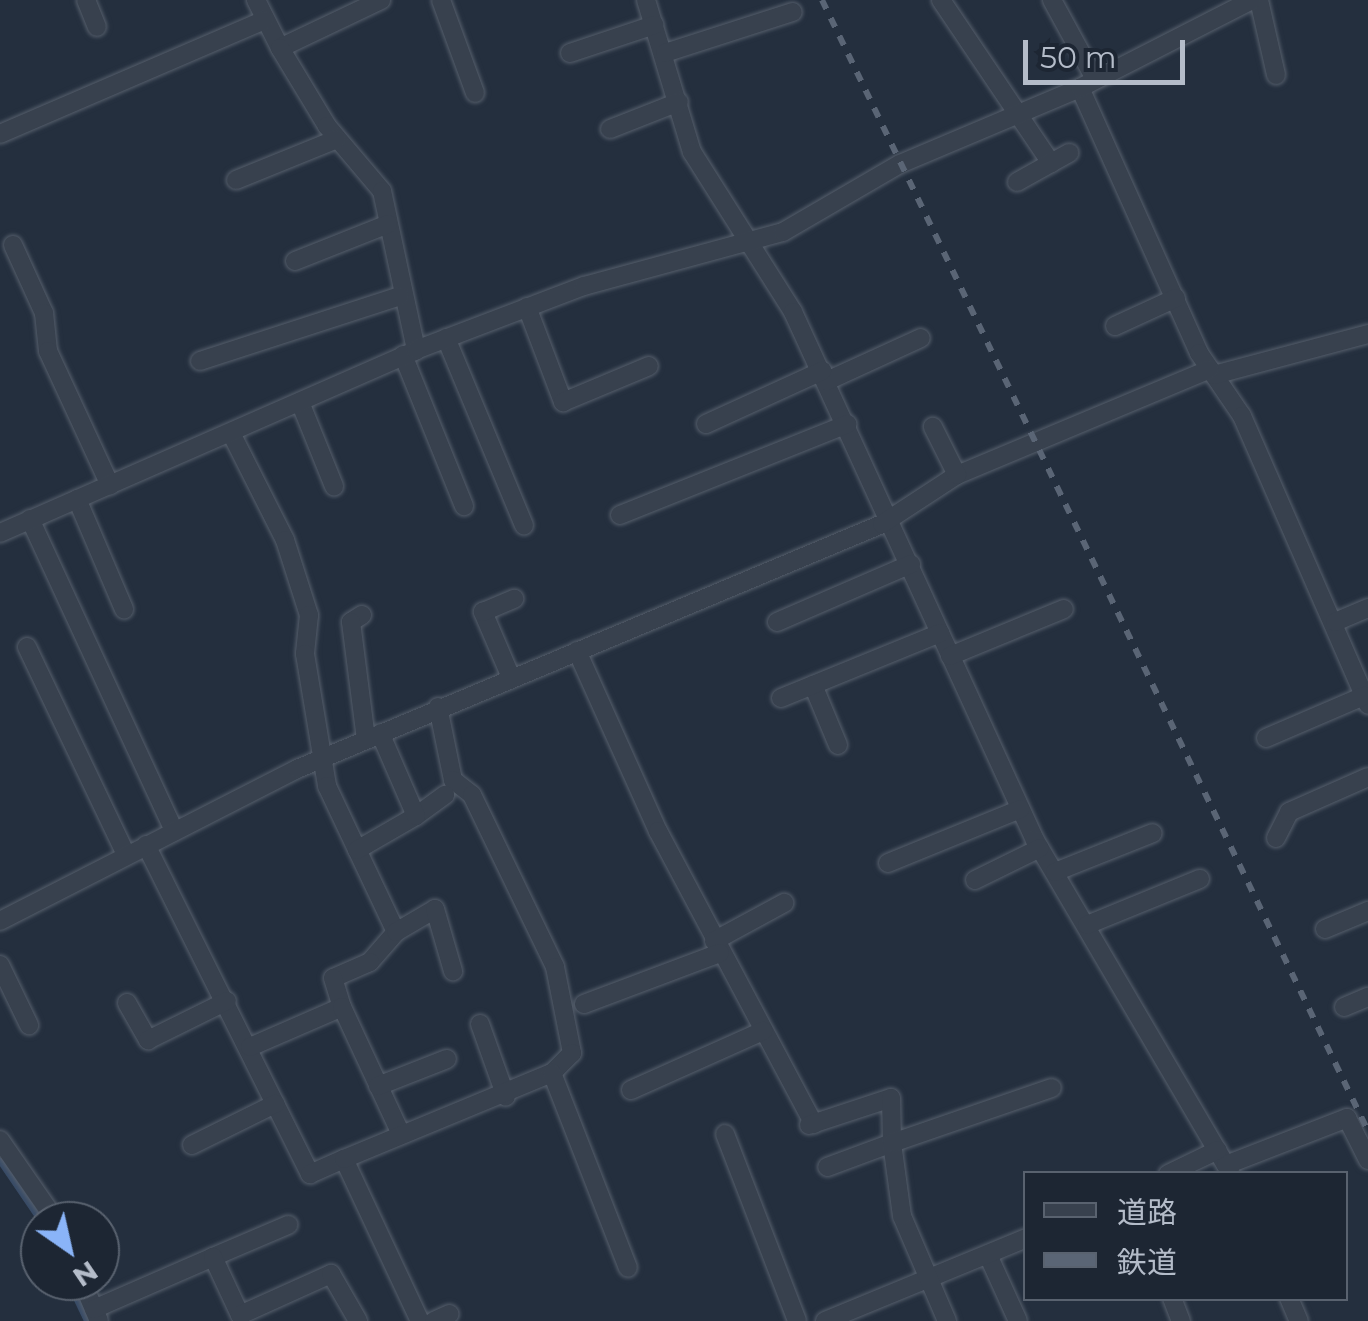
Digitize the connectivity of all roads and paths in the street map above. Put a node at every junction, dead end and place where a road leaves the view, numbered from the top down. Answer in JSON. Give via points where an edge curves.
{"nodes":[{"id":1,"x":86,"y":0,"type":"edge"},
{"id":2,"x":256,"y":0,"type":"edge"},
{"id":3,"x":382,"y":0,"type":"edge"},
{"id":4,"x":441,"y":0,"type":"edge"},
{"id":5,"x":646,"y":0,"type":"edge"},
{"id":6,"x":941,"y":0,"type":"edge"},
{"id":7,"x":1052,"y":0,"type":"edge"},
{"id":8,"x":1255,"y":0,"type":"edge"},
{"id":9,"x":793,"y":12,"type":"dead end"},
{"id":10,"x":265,"y":20,"type":"junction"},
{"id":11,"x":654,"y":25,"type":"junction"},
{"id":12,"x":97,"y":27,"type":"dead end"},
{"id":13,"x":280,"y":48,"type":"junction"},
{"id":14,"x":570,"y":53,"type":"dead end"},
{"id":15,"x":665,"y":54,"type":"junction"},
{"id":16,"x":1276,"y":75,"type":"dead end"},
{"id":17,"x":1088,"y":84,"type":"junction"},
{"id":18,"x":475,"y":94,"type":"dead end"},
{"id":19,"x":678,"y":102,"type":"junction"},
{"id":20,"x":1018,"y":114,"type":"junction"},
{"id":21,"x":610,"y":130,"type":"dead end"},
{"id":22,"x":0,"y":134,"type":"edge"},
{"id":23,"x":337,"y":138,"type":"junction"},
{"id":24,"x":1069,"y":153,"type":"dead end"},
{"id":25,"x":1051,"y":163,"type":"junction"},
{"id":26,"x":236,"y":180,"type":"dead end"},
{"id":27,"x":1017,"y":182,"type":"dead end"},
{"id":28,"x":388,"y":224,"type":"junction"},
{"id":29,"x":749,"y":242,"type":"junction"},
{"id":30,"x":13,"y":245,"type":"dead end"},
{"id":31,"x":294,"y":261,"type":"dead end"},
{"id":32,"x":400,"y":296,"type":"junction"},
{"id":33,"x":1176,"y":298,"type":"junction"},
{"id":34,"x":527,"y":307,"type":"junction"},
{"id":35,"x":1116,"y":326,"type":"dead end"},
{"id":36,"x":1368,"y":334,"type":"edge"},
{"id":37,"x":446,"y":338,"type":"junction"},
{"id":38,"x":921,"y":338,"type":"dead end"},
{"id":39,"x":409,"y":353,"type":"junction"},
{"id":40,"x":200,"y":361,"type":"dead end"},
{"id":41,"x":649,"y":366,"type":"dead end"},
{"id":42,"x":1212,"y":372,"type":"junction"},
{"id":43,"x":824,"y":376,"type":"junction"},
{"id":44,"x":300,"y":402,"type":"junction"},
{"id":45,"x":706,"y":424,"type":"dead end"},
{"id":46,"x":848,"y":424,"type":"junction"},
{"id":47,"x":933,"y":427,"type":"dead end"},
{"id":48,"x":231,"y":433,"type":"junction"},
{"id":49,"x":957,"y":476,"type":"junction"},
{"id":50,"x":110,"y":485,"type":"junction"},
{"id":51,"x":334,"y":486,"type":"dead end"},
{"id":52,"x":77,"y":499,"type":"junction"},
{"id":53,"x":464,"y":506,"type":"dead end"},
{"id":54,"x":620,"y":515,"type":"dead end"},
{"id":55,"x":891,"y":515,"type":"junction"},
{"id":56,"x":30,"y":519,"type":"junction"},
{"id":57,"x":524,"y":525,"type":"dead end"},
{"id":58,"x":0,"y":533,"type":"edge"},
{"id":59,"x":911,"y":564,"type":"junction"},
{"id":60,"x":514,"y":599,"type":"dead end"},
{"id":61,"x":1368,"y":608,"type":"edge"},
{"id":62,"x":1064,"y":609,"type":"dead end"},
{"id":63,"x":124,"y":610,"type":"dead end"},
{"id":64,"x":362,"y":616,"type":"dead end"},
{"id":65,"x":778,"y":622,"type":"dead end"},
{"id":66,"x":1335,"y":622,"type":"junction"},
{"id":67,"x":940,"y":633,"type":"junction"},
{"id":68,"x":27,"y":647,"type":"dead end"},
{"id":69,"x":577,"y":651,"type":"junction"},
{"id":70,"x":950,"y":656,"type":"junction"},
{"id":71,"x":510,"y":675,"type":"junction"},
{"id":72,"x":813,"y":686,"type":"junction"},
{"id":73,"x":781,"y":698,"type":"dead end"},
{"id":74,"x":1366,"y":701,"type":"edge"},
{"id":75,"x":438,"y":707,"type":"junction"},
{"id":76,"x":373,"y":736,"type":"junction"},
{"id":77,"x":1266,"y":738,"type":"dead end"},
{"id":78,"x":838,"y":745,"type":"dead end"},
{"id":79,"x":322,"y":758,"type":"junction"},
{"id":80,"x":1368,"y":777,"type":"edge"},
{"id":81,"x":445,"y":794,"type":"dead end"},
{"id":82,"x":1020,"y":809,"type":"junction"},
{"id":83,"x":416,"y":816,"type":"junction"},
{"id":84,"x":174,"y":831,"type":"junction"},
{"id":85,"x":1153,"y":833,"type":"dead end"},
{"id":86,"x":1276,"y":838,"type":"dead end"},
{"id":87,"x":146,"y":845,"type":"junction"},
{"id":88,"x":1040,"y":848,"type":"junction"},
{"id":89,"x":357,"y":850,"type":"junction"},
{"id":90,"x":126,"y":855,"type":"junction"},
{"id":91,"x":888,"y":863,"type":"dead end"},
{"id":92,"x":1054,"y":872,"type":"junction"},
{"id":93,"x":1200,"y":879,"type":"dead end"},
{"id":94,"x":975,"y":880,"type":"dead end"},
{"id":95,"x":784,"y":904,"type":"dead end"},
{"id":96,"x":1368,"y":911,"type":"edge"},
{"id":97,"x":0,"y":921,"type":"edge"},
{"id":98,"x":1087,"y":924,"type":"junction"},
{"id":99,"x":1325,"y":929,"type":"dead end"},
{"id":100,"x":396,"y":932,"type":"junction"},
{"id":101,"x":717,"y":947,"type":"junction"},
{"id":102,"x":0,"y":965,"type":"edge"},
{"id":103,"x":452,"y":970,"type":"dead end"},
{"id":104,"x":1368,"y":996,"type":"edge"},
{"id":105,"x":227,"y":1000,"type":"junction"},
{"id":106,"x":127,"y":1003,"type":"dead end"},
{"id":107,"x":584,"y":1004,"type":"dead end"},
{"id":108,"x":342,"y":1007,"type":"junction"},
{"id":109,"x":1344,"y":1007,"type":"dead end"},
{"id":110,"x":480,"y":1024,"type":"dead end"},
{"id":111,"x":29,"y":1025,"type":"dead end"},
{"id":112,"x":763,"y":1031,"type":"junction"},
{"id":113,"x":250,"y":1047,"type":"junction"},
{"id":114,"x":448,"y":1059,"type":"dead end"},
{"id":115,"x":552,"y":1073,"type":"junction"},
{"id":116,"x":378,"y":1086,"type":"junction"},
{"id":117,"x":1052,"y":1088,"type":"dead end"},
{"id":118,"x":631,"y":1090,"type":"dead end"},
{"id":119,"x":506,"y":1098,"type":"junction"},
{"id":120,"x":275,"y":1104,"type":"junction"},
{"id":121,"x":401,"y":1134,"type":"junction"},
{"id":122,"x":725,"y":1134,"type":"dead end"},
{"id":123,"x":0,"y":1140,"type":"edge"},
{"id":124,"x":892,"y":1144,"type":"junction"},
{"id":125,"x":192,"y":1145,"type":"dead end"},
{"id":126,"x":344,"y":1159,"type":"junction"},
{"id":127,"x":1368,"y":1160,"type":"edge"},
{"id":128,"x":1225,"y":1163,"type":"edge"},
{"id":129,"x":827,"y":1167,"type":"dead end"},
{"id":130,"x":1184,"y":1171,"type":"edge"},
{"id":131,"x":42,"y":1201,"type":"edge"},
{"id":132,"x":288,"y":1226,"type":"dead end"},
{"id":133,"x":1023,"y":1239,"type":"edge"},
{"id":134,"x":988,"y":1255,"type":"junction"},
{"id":135,"x":212,"y":1257,"type":"junction"},
{"id":136,"x":628,"y":1268,"type":"dead end"},
{"id":137,"x":926,"y":1276,"type":"junction"},
{"id":138,"x":96,"y":1315,"type":"edge"},
{"id":139,"x":358,"y":1321,"type":"edge"},
{"id":140,"x":420,"y":1321,"type":"edge"},
{"id":141,"x":797,"y":1321,"type":"edge"},
{"id":142,"x":825,"y":1321,"type":"edge"},
{"id":143,"x":947,"y":1321,"type":"edge"},
{"id":144,"x":1018,"y":1321,"type":"edge"}],
"edges":[{"from":1,"to":12,"type":"street"},
{"from":2,"to":10,"type":"street"},
{"from":3,"to":13,"type":"street"},
{"from":4,"to":18,"type":"street"},
{"from":5,"to":11,"type":"street"},
{"from":6,"to":20,"type":"street"},
{"from":7,"to":17,"type":"street"},
{"from":8,"to":16,"type":"street"},
{"from":8,"to":17,"type":"street"},
{"from":9,"to":15,"type":"street"},
{"from":10,"to":13,"type":"street"},
{"from":10,"to":22,"type":"street"},
{"from":11,"to":14,"type":"street"},
{"from":11,"to":15,"type":"street"},
{"from":13,"to":23,"type":"street"},
{"from":15,"to":19,"type":"street"},
{"from":17,"to":20,"type":"street"},
{"from":17,"to":33,"type":"street"},
{"from":19,"to":21,"type":"street"},
{"from":19,"to":29,"type":"street","via":[[692,152]]},
{"from":20,"to":25,"type":"street"},
{"from":20,"to":29,"type":"street"},
{"from":23,"to":26,"type":"street"},
{"from":23,"to":28,"type":"street","via":[[382,191]]},
{"from":24,"to":25,"type":"street"},
{"from":25,"to":27,"type":"street"},
{"from":28,"to":31,"type":"street"},
{"from":28,"to":32,"type":"street"},
{"from":29,"to":34,"type":"street"},
{"from":29,"to":43,"type":"street"},
{"from":30,"to":50,"type":"street","via":[[44,312],[48,351]]},
{"from":32,"to":39,"type":"street"},
{"from":32,"to":40,"type":"street"},
{"from":33,"to":35,"type":"street"},
{"from":33,"to":42,"type":"street"},
{"from":34,"to":37,"type":"street"},
{"from":34,"to":41,"type":"street","via":[[563,402]]},
{"from":36,"to":42,"type":"street"},
{"from":37,"to":39,"type":"street"},
{"from":37,"to":57,"type":"street"},
{"from":38,"to":43,"type":"street"},
{"from":39,"to":44,"type":"street"},
{"from":39,"to":53,"type":"street"},
{"from":42,"to":49,"type":"street"},
{"from":42,"to":66,"type":"street"},
{"from":43,"to":45,"type":"street"},
{"from":43,"to":46,"type":"street"},
{"from":44,"to":48,"type":"street"},
{"from":44,"to":51,"type":"street"},
{"from":46,"to":54,"type":"street"},
{"from":46,"to":55,"type":"street"},
{"from":47,"to":49,"type":"street"},
{"from":48,"to":50,"type":"street"},
{"from":48,"to":79,"type":"street","via":[[285,540],[309,615],[304,654]]},
{"from":49,"to":55,"type":"street"},
{"from":50,"to":52,"type":"street"},
{"from":52,"to":56,"type":"street"},
{"from":52,"to":63,"type":"street"},
{"from":55,"to":59,"type":"street"},
{"from":55,"to":69,"type":"street"},
{"from":56,"to":58,"type":"street"},
{"from":56,"to":84,"type":"street"},
{"from":59,"to":65,"type":"street"},
{"from":59,"to":67,"type":"street"},
{"from":60,"to":71,"type":"street","via":[[482,612]]},
{"from":61,"to":66,"type":"street"},
{"from":62,"to":70,"type":"street"},
{"from":64,"to":76,"type":"street","via":[[351,622]]},
{"from":66,"to":74,"type":"street"},
{"from":67,"to":70,"type":"street"},
{"from":67,"to":72,"type":"street"},
{"from":68,"to":90,"type":"street"},
{"from":69,"to":71,"type":"street"},
{"from":69,"to":101,"type":"street"},
{"from":70,"to":82,"type":"street"},
{"from":71,"to":75,"type":"street"},
{"from":72,"to":73,"type":"street"},
{"from":72,"to":78,"type":"street"},
{"from":74,"to":77,"type":"street"},
{"from":75,"to":76,"type":"street"},
{"from":75,"to":115,"type":"street","via":[[453,780],[472,794],[554,967],[572,1054]]},
{"from":76,"to":79,"type":"street"},
{"from":76,"to":83,"type":"street"},
{"from":79,"to":84,"type":"street"},
{"from":79,"to":89,"type":"street"},
{"from":80,"to":86,"type":"street","via":[[1289,812]]},
{"from":81,"to":83,"type":"street"},
{"from":82,"to":88,"type":"street"},
{"from":82,"to":91,"type":"street"},
{"from":83,"to":89,"type":"street"},
{"from":84,"to":87,"type":"street"},
{"from":85,"to":92,"type":"street"},
{"from":87,"to":90,"type":"street"},
{"from":87,"to":105,"type":"street"},
{"from":88,"to":92,"type":"street"},
{"from":88,"to":94,"type":"street"},
{"from":89,"to":100,"type":"street"},
{"from":90,"to":97,"type":"street"},
{"from":92,"to":98,"type":"street"},
{"from":93,"to":98,"type":"street"},
{"from":95,"to":101,"type":"street"},
{"from":96,"to":99,"type":"street"},
{"from":98,"to":128,"type":"street"},
{"from":100,"to":103,"type":"street","via":[[435,909]]},
{"from":100,"to":108,"type":"street","via":[[370,962],[333,978]]},
{"from":101,"to":107,"type":"street"},
{"from":101,"to":112,"type":"street"},
{"from":102,"to":111,"type":"street"},
{"from":104,"to":109,"type":"street"},
{"from":105,"to":106,"type":"street","via":[[148,1040]]},
{"from":105,"to":113,"type":"street"},
{"from":108,"to":113,"type":"street"},
{"from":108,"to":116,"type":"street"},
{"from":110,"to":119,"type":"street"},
{"from":112,"to":118,"type":"street"},
{"from":112,"to":124,"type":"street","via":[[811,1124],[891,1098]]},
{"from":113,"to":120,"type":"street"},
{"from":114,"to":116,"type":"street"},
{"from":115,"to":119,"type":"street"},
{"from":115,"to":136,"type":"street"},
{"from":116,"to":121,"type":"street"},
{"from":117,"to":124,"type":"street"},
{"from":119,"to":121,"type":"street"},
{"from":120,"to":125,"type":"street"},
{"from":120,"to":126,"type":"street","via":[[310,1174]]},
{"from":121,"to":126,"type":"street"},
{"from":122,"to":141,"type":"street"},
{"from":123,"to":131,"type":"street"},
{"from":124,"to":129,"type":"street"},
{"from":124,"to":137,"type":"street","via":[[902,1216]]},
{"from":126,"to":140,"type":"street"},
{"from":127,"to":128,"type":"street","via":[[1347,1118]]},
{"from":128,"to":130,"type":"street"},
{"from":132,"to":135,"type":"street"},
{"from":133,"to":134,"type":"street"},
{"from":134,"to":137,"type":"street"},
{"from":134,"to":144,"type":"street"},
{"from":135,"to":138,"type":"street"},
{"from":135,"to":139,"type":"street","via":[[240,1315],[331,1274]]},
{"from":137,"to":142,"type":"street"},
{"from":137,"to":143,"type":"street"}]}
